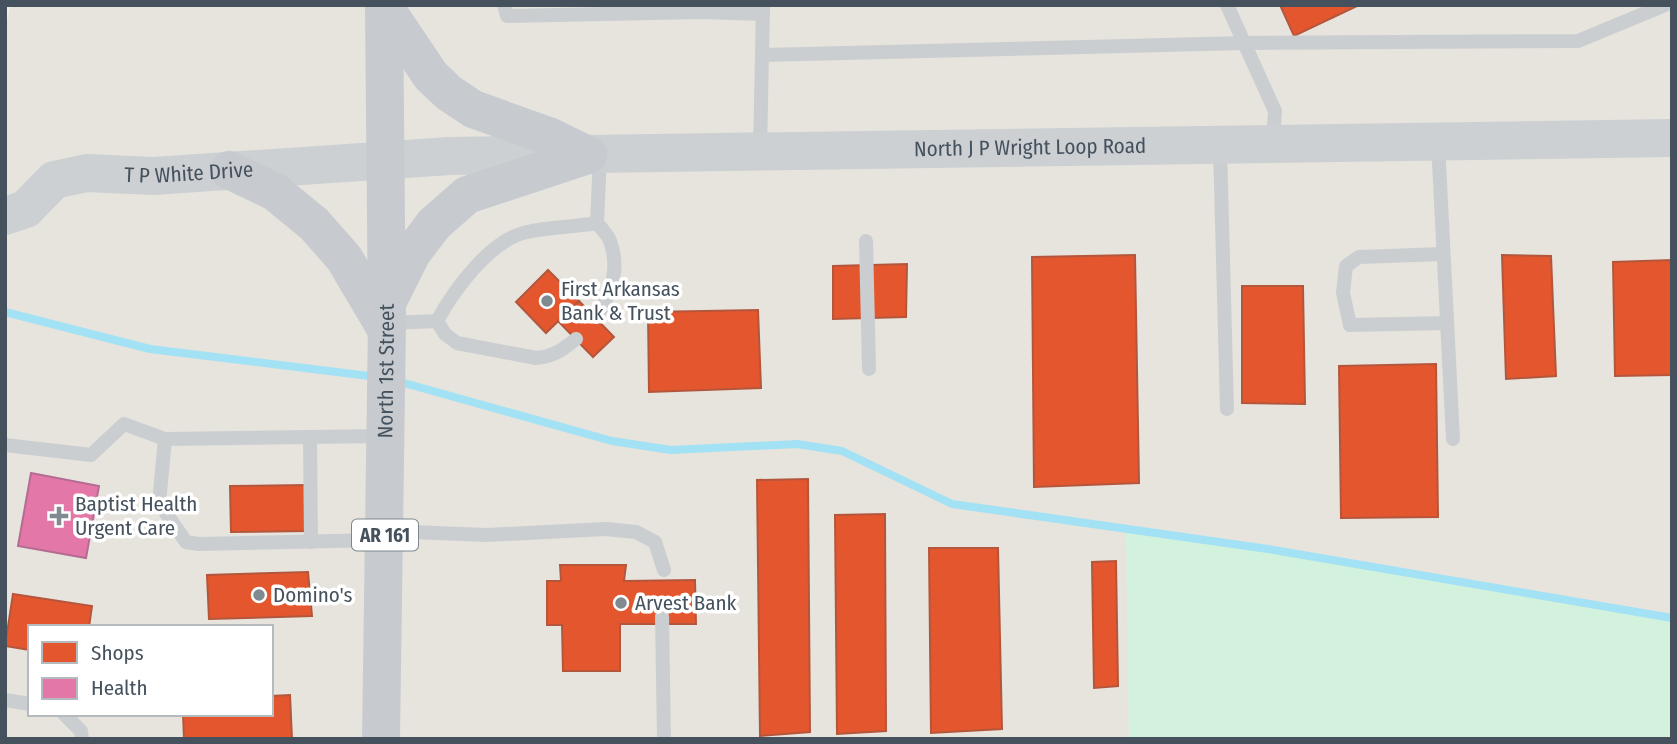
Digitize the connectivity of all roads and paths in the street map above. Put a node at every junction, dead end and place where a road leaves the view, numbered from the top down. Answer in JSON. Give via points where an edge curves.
{"nodes":[{"id":1,"x":384,"y":5,"type":"edge"},
{"id":2,"x":504,"y":5,"type":"edge"},
{"id":3,"x":1227,"y":5,"type":"edge"},
{"id":4,"x":1665,"y":5,"type":"edge"},
{"id":5,"x":701,"y":8,"type":"edge"},
{"id":6,"x":763,"y":10,"type":"edge"},
{"id":7,"x":1244,"y":43,"type":"junction"},
{"id":8,"x":763,"y":55,"type":"junction"},
{"id":9,"x":1672,"y":138,"type":"edge"},
{"id":10,"x":1438,"y":142,"type":"junction"},
{"id":11,"x":1273,"y":145,"type":"junction"},
{"id":12,"x":1220,"y":146,"type":"junction"},
{"id":13,"x":760,"y":153,"type":"junction"},
{"id":14,"x":594,"y":155,"type":"junction"},
{"id":15,"x":386,"y":159,"type":"junction"},
{"id":16,"x":229,"y":170,"type":"junction"},
{"id":17,"x":5,"y":216,"type":"edge"},
{"id":18,"x":597,"y":223,"type":"junction"},
{"id":19,"x":866,"y":241,"type":"dead end"},
{"id":20,"x":1443,"y":254,"type":"junction"},
{"id":21,"x":596,"y":317,"type":"dead end"},
{"id":22,"x":387,"y":318,"type":"junction"},
{"id":23,"x":437,"y":321,"type":"junction"},
{"id":24,"x":1447,"y":323,"type":"junction"},
{"id":25,"x":576,"y":339,"type":"dead end"},
{"id":26,"x":869,"y":369,"type":"dead end"},
{"id":27,"x":1227,"y":409,"type":"dead end"},
{"id":28,"x":386,"y":436,"type":"junction"},
{"id":29,"x":310,"y":437,"type":"junction"},
{"id":30,"x":164,"y":439,"type":"junction"},
{"id":31,"x":1453,"y":439,"type":"dead end"},
{"id":32,"x":5,"y":445,"type":"edge"},
{"id":33,"x":385,"y":535,"type":"junction"},
{"id":34,"x":311,"y":542,"type":"junction"},
{"id":35,"x":663,"y":570,"type":"dead end"},
{"id":36,"x":662,"y":616,"type":"dead end"},
{"id":37,"x":5,"y":700,"type":"edge"},
{"id":38,"x":28,"y":704,"type":"edge"},
{"id":39,"x":66,"y":716,"type":"edge"},
{"id":40,"x":664,"y":732,"type":"edge"},
{"id":41,"x":82,"y":739,"type":"edge"},
{"id":42,"x":381,"y":739,"type":"edge"}],
"edges":[{"from":1,"to":14,"type":"main road","via":[[431,76],[449,93],[473,109]]},
{"from":1,"to":15,"type":"main road","name":"North 1st Street","number":"AR 161"},
{"from":2,"to":5,"type":"lane","via":[[507,16]]},
{"from":3,"to":7,"type":"lane"},
{"from":4,"to":7,"type":"lane","via":[[1578,41]]},
{"from":5,"to":6,"type":"lane"},
{"from":6,"to":8,"type":"lane"},
{"from":7,"to":8,"type":"lane"},
{"from":7,"to":11,"type":"lane","via":[[1275,111]]},
{"from":8,"to":13,"type":"lane"},
{"from":9,"to":10,"type":"main road","name":"North J P Wright Loop Road"},
{"from":10,"to":11,"type":"main road","name":"North J P Wright Loop Road"},
{"from":10,"to":20,"type":"lane"},
{"from":11,"to":12,"type":"main road","name":"North J P Wright Loop Road"},
{"from":12,"to":13,"type":"main road","name":"North J P Wright Loop Road"},
{"from":12,"to":27,"type":"lane"},
{"from":13,"to":14,"type":"main road","name":"North J P Wright Loop Road"},
{"from":14,"to":15,"type":"main road","name":"North J P Wright Loop Road"},
{"from":14,"to":18,"type":"lane"},
{"from":14,"to":22,"type":"main road","via":[[467,195],[434,224],[412,253]]},
{"from":15,"to":16,"type":"main road","name":"T P White Drive"},
{"from":15,"to":22,"type":"main road","name":"North 1st Street","number":"AR 161"},
{"from":16,"to":17,"type":"main road","name":"T P White Drive","via":[[153,176],[87,173],[54,180],[26,209]]},
{"from":16,"to":22,"type":"main road","via":[[275,192],[314,224]]},
{"from":18,"to":21,"type":"lane","via":[[610,240],[613,279]]},
{"from":18,"to":23,"type":"lane","via":[[526,232],[506,241],[465,278]]},
{"from":19,"to":26,"type":"lane"},
{"from":20,"to":24,"type":"lane"},
{"from":20,"to":24,"type":"lane","via":[[1359,257],[1346,266],[1343,293],[1350,325]]},
{"from":22,"to":23,"type":"lane"},
{"from":22,"to":28,"type":"main road","name":"North 1st Street","number":"AR 161"},
{"from":23,"to":25,"type":"lane","via":[[457,343],[536,358],[559,353]]},
{"from":24,"to":31,"type":"lane"},
{"from":28,"to":29,"type":"lane"},
{"from":28,"to":33,"type":"main road","name":"North 1st Street","number":"AR 161"},
{"from":29,"to":30,"type":"lane"},
{"from":29,"to":34,"type":"lane"},
{"from":30,"to":32,"type":"lane","via":[[124,424],[92,455]]},
{"from":30,"to":34,"type":"lane","via":[[159,503],[186,541]]},
{"from":33,"to":34,"type":"lane"},
{"from":33,"to":35,"type":"lane","via":[[636,532],[656,541]]},
{"from":33,"to":42,"type":"main road","name":"North 1st Street","number":"AR 161"},
{"from":36,"to":40,"type":"lane"},
{"from":37,"to":38,"type":"lane"},
{"from":39,"to":41,"type":"lane","via":[[81,731]]}]}
